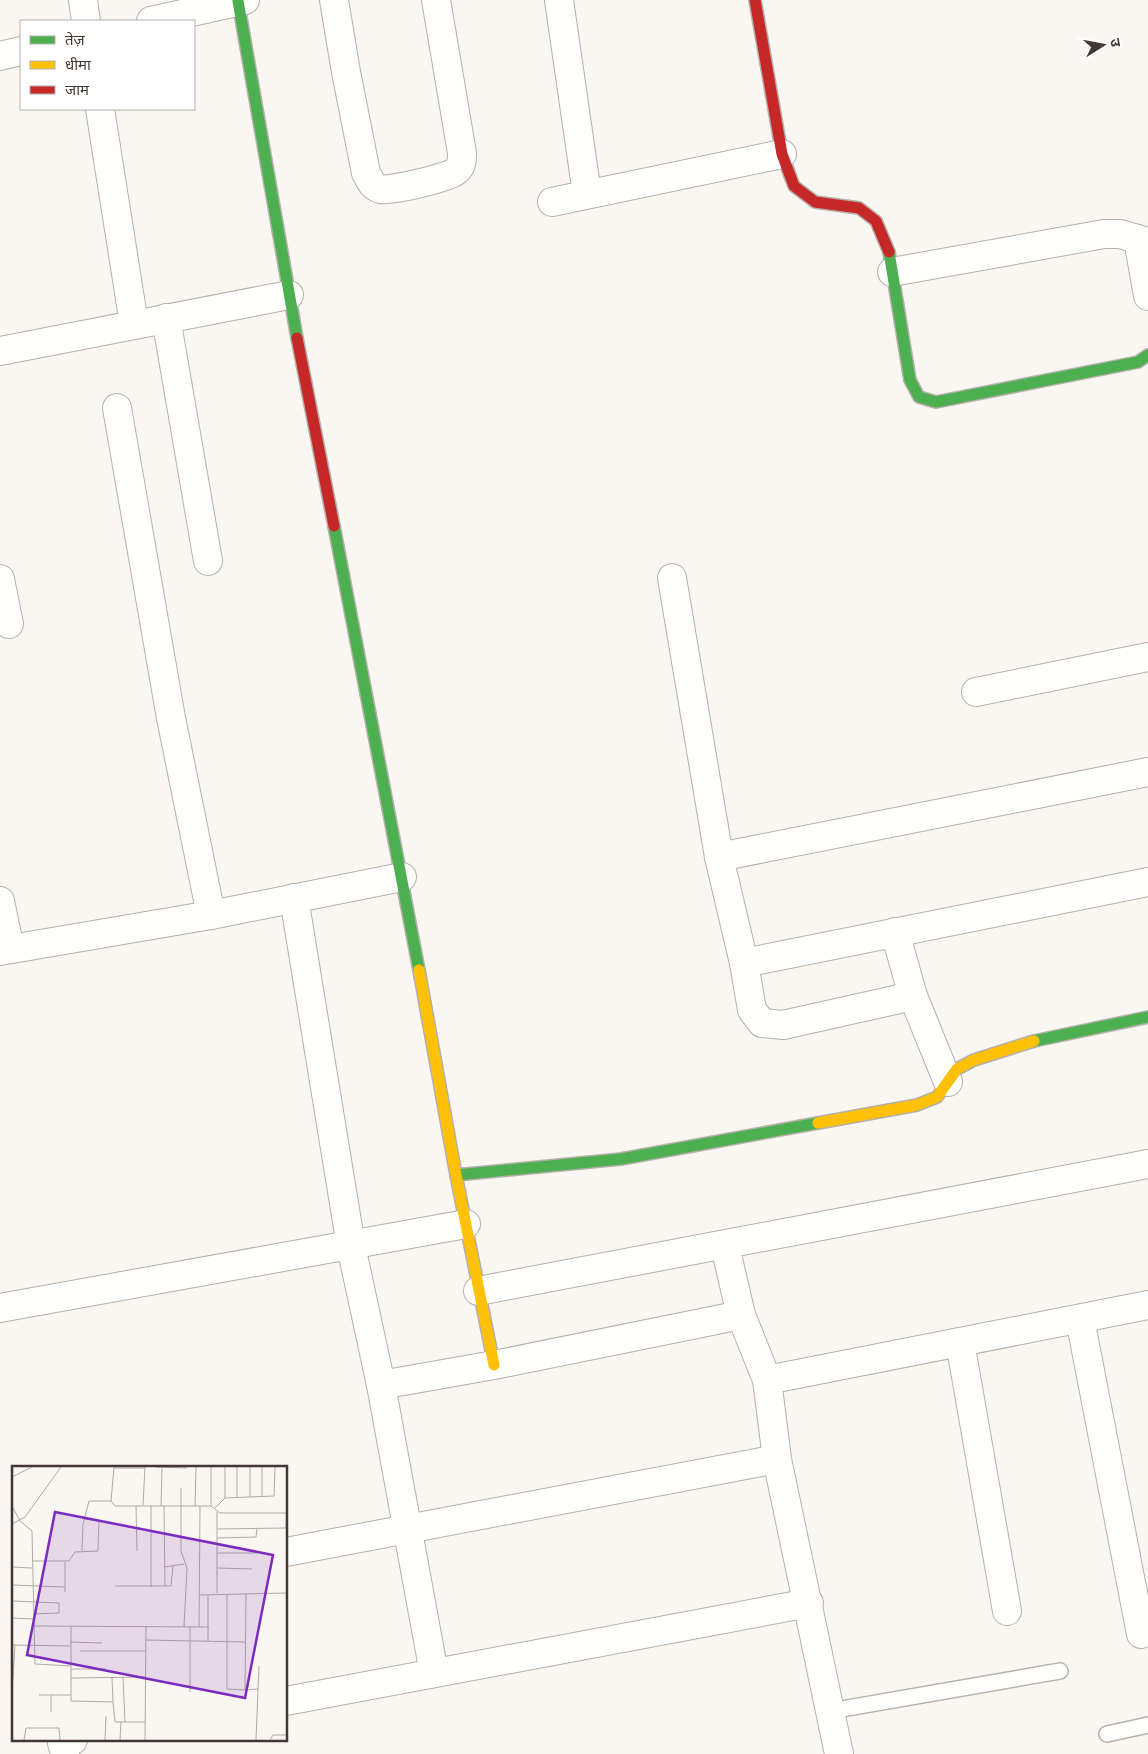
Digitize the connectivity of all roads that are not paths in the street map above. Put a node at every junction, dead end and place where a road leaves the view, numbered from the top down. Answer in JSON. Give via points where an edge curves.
{"nodes":[{"id":1,"x":83,"y":0,"type":"edge"},
{"id":2,"x":334,"y":0,"type":"edge"},
{"id":3,"x":436,"y":0,"type":"edge"},
{"id":4,"x":559,"y":0,"type":"edge"},
{"id":5,"x":755,"y":0,"type":"edge"},
{"id":6,"x":242,"y":1,"type":"edge"},
{"id":7,"x":86,"y":20,"type":"edge"},
{"id":8,"x":156,"y":20,"type":"edge"},
{"id":9,"x":20,"y":51,"type":"edge"},
{"id":10,"x":0,"y":56,"type":"edge"},
{"id":11,"x":100,"y":110,"type":"edge"},
{"id":12,"x":782,"y":154,"type":"junction"},
{"id":13,"x":587,"y":194,"type":"junction"},
{"id":14,"x":552,"y":202,"type":"dead end"},
{"id":15,"x":1143,"y":240,"type":"edge"},
{"id":16,"x":892,"y":272,"type":"junction"},
{"id":17,"x":289,"y":295,"type":"junction"},
{"id":18,"x":1148,"y":296,"type":"edge"},
{"id":19,"x":166,"y":318,"type":"junction"},
{"id":20,"x":134,"y":324,"type":"junction"},
{"id":21,"x":0,"y":351,"type":"edge"},
{"id":22,"x":1148,"y":356,"type":"edge"},
{"id":23,"x":117,"y":408,"type":"dead end"},
{"id":24,"x":208,"y":561,"type":"dead end"},
{"id":25,"x":672,"y":578,"type":"dead end"},
{"id":26,"x":0,"y":579,"type":"edge"},
{"id":27,"x":9,"y":624,"type":"dead end"},
{"id":28,"x":1148,"y":657,"type":"edge"},
{"id":29,"x":976,"y":692,"type":"dead end"},
{"id":30,"x":1148,"y":772,"type":"edge"},
{"id":31,"x":719,"y":857,"type":"junction"},
{"id":32,"x":402,"y":877,"type":"junction"},
{"id":33,"x":1148,"y":882,"type":"edge"},
{"id":34,"x":294,"y":898,"type":"junction"},
{"id":35,"x":0,"y":901,"type":"edge"},
{"id":36,"x":210,"y":915,"type":"junction"},
{"id":37,"x":895,"y":932,"type":"junction"},
{"id":38,"x":5,"y":950,"type":"edge"},
{"id":39,"x":744,"y":962,"type":"junction"},
{"id":40,"x":913,"y":996,"type":"junction"},
{"id":41,"x":1148,"y":1017,"type":"edge"},
{"id":42,"x":948,"y":1082,"type":"junction"},
{"id":43,"x":1148,"y":1164,"type":"edge"},
{"id":44,"x":456,"y":1175,"type":"junction"},
{"id":45,"x":466,"y":1224,"type":"junction"},
{"id":46,"x":351,"y":1246,"type":"junction"},
{"id":47,"x":725,"y":1246,"type":"junction"},
{"id":48,"x":478,"y":1291,"type":"junction"},
{"id":49,"x":1148,"y":1305,"type":"edge"},
{"id":50,"x":0,"y":1308,"type":"edge"},
{"id":51,"x":740,"y":1315,"type":"junction"},
{"id":52,"x":1080,"y":1319,"type":"junction"},
{"id":53,"x":960,"y":1342,"type":"junction"},
{"id":54,"x":494,"y":1365,"type":"junction"},
{"id":55,"x":766,"y":1380,"type":"junction"},
{"id":56,"x":381,"y":1385,"type":"junction"},
{"id":57,"x":777,"y":1459,"type":"junction"},
{"id":58,"x":407,"y":1529,"type":"junction"},
{"id":59,"x":288,"y":1552,"type":"edge"},
{"id":60,"x":809,"y":1603,"type":"junction"},
{"id":61,"x":1007,"y":1611,"type":"dead end"},
{"id":62,"x":1141,"y":1634,"type":"dead end"},
{"id":63,"x":1060,"y":1670,"type":"dead end"},
{"id":64,"x":434,"y":1673,"type":"junction"},
{"id":65,"x":288,"y":1701,"type":"edge"},
{"id":66,"x":830,"y":1711,"type":"junction"},
{"id":67,"x":1148,"y":1725,"type":"edge"},
{"id":68,"x":1107,"y":1734,"type":"dead end"},
{"id":69,"x":839,"y":1754,"type":"edge"}],
"edges":[{"from":1,"to":7,"type":"street"},
{"from":2,"to":3,"type":"street","via":[[366,173],[372,184],[390,189],[443,177],[456,172],[462,164]]},
{"from":4,"to":13,"type":"street"},
{"from":5,"to":12,"type":"street"},
{"from":6,"to":8,"type":"street"},
{"from":6,"to":17,"type":"street"},
{"from":9,"to":10,"type":"street"},
{"from":11,"to":20,"type":"street"},
{"from":12,"to":13,"type":"street"},
{"from":12,"to":16,"type":"street","via":[[794,186],[815,202],[859,208],[876,221],[888,247]]},
{"from":13,"to":14,"type":"street"},
{"from":15,"to":16,"type":"street","via":[[1104,234]]},
{"from":15,"to":18,"type":"street"},
{"from":16,"to":22,"type":"street","via":[[910,380],[919,397],[936,402],[1138,362]]},
{"from":17,"to":19,"type":"street"},
{"from":17,"to":32,"type":"street"},
{"from":19,"to":20,"type":"street"},
{"from":19,"to":24,"type":"street"},
{"from":20,"to":21,"type":"street"},
{"from":23,"to":36,"type":"street","via":[[171,718]]},
{"from":25,"to":31,"type":"street"},
{"from":26,"to":27,"type":"street"},
{"from":28,"to":29,"type":"street"},
{"from":30,"to":31,"type":"street"},
{"from":31,"to":39,"type":"street"},
{"from":32,"to":34,"type":"street"},
{"from":32,"to":44,"type":"street"},
{"from":33,"to":37,"type":"street"},
{"from":34,"to":36,"type":"street"},
{"from":34,"to":46,"type":"street"},
{"from":35,"to":38,"type":"street"},
{"from":36,"to":38,"type":"street"},
{"from":37,"to":39,"type":"street"},
{"from":37,"to":40,"type":"street"},
{"from":39,"to":40,"type":"street","via":[[752,1010],[762,1023],[783,1026]]},
{"from":40,"to":42,"type":"street"},
{"from":41,"to":42,"type":"street","via":[[1037,1040],[974,1060],[957,1069]]},
{"from":42,"to":44,"type":"street","via":[[937,1097],[917,1105],[621,1159]]},
{"from":43,"to":47,"type":"street"},
{"from":44,"to":45,"type":"street"},
{"from":45,"to":46,"type":"street"},
{"from":45,"to":48,"type":"street"},
{"from":46,"to":50,"type":"street"},
{"from":46,"to":56,"type":"street"},
{"from":47,"to":48,"type":"street"},
{"from":47,"to":51,"type":"street"},
{"from":48,"to":54,"type":"street"},
{"from":49,"to":52,"type":"street"},
{"from":51,"to":54,"type":"street"},
{"from":51,"to":55,"type":"street"},
{"from":52,"to":53,"type":"street"},
{"from":52,"to":62,"type":"street"},
{"from":53,"to":55,"type":"street"},
{"from":53,"to":61,"type":"street"},
{"from":54,"to":56,"type":"street"},
{"from":55,"to":57,"type":"street"},
{"from":56,"to":58,"type":"street"},
{"from":57,"to":58,"type":"street"},
{"from":57,"to":60,"type":"street"},
{"from":58,"to":59,"type":"street"},
{"from":58,"to":64,"type":"street"},
{"from":60,"to":64,"type":"street"},
{"from":60,"to":66,"type":"street"},
{"from":63,"to":66,"type":"lane"},
{"from":64,"to":65,"type":"street"},
{"from":66,"to":69,"type":"street"},
{"from":67,"to":68,"type":"lane"}]}
